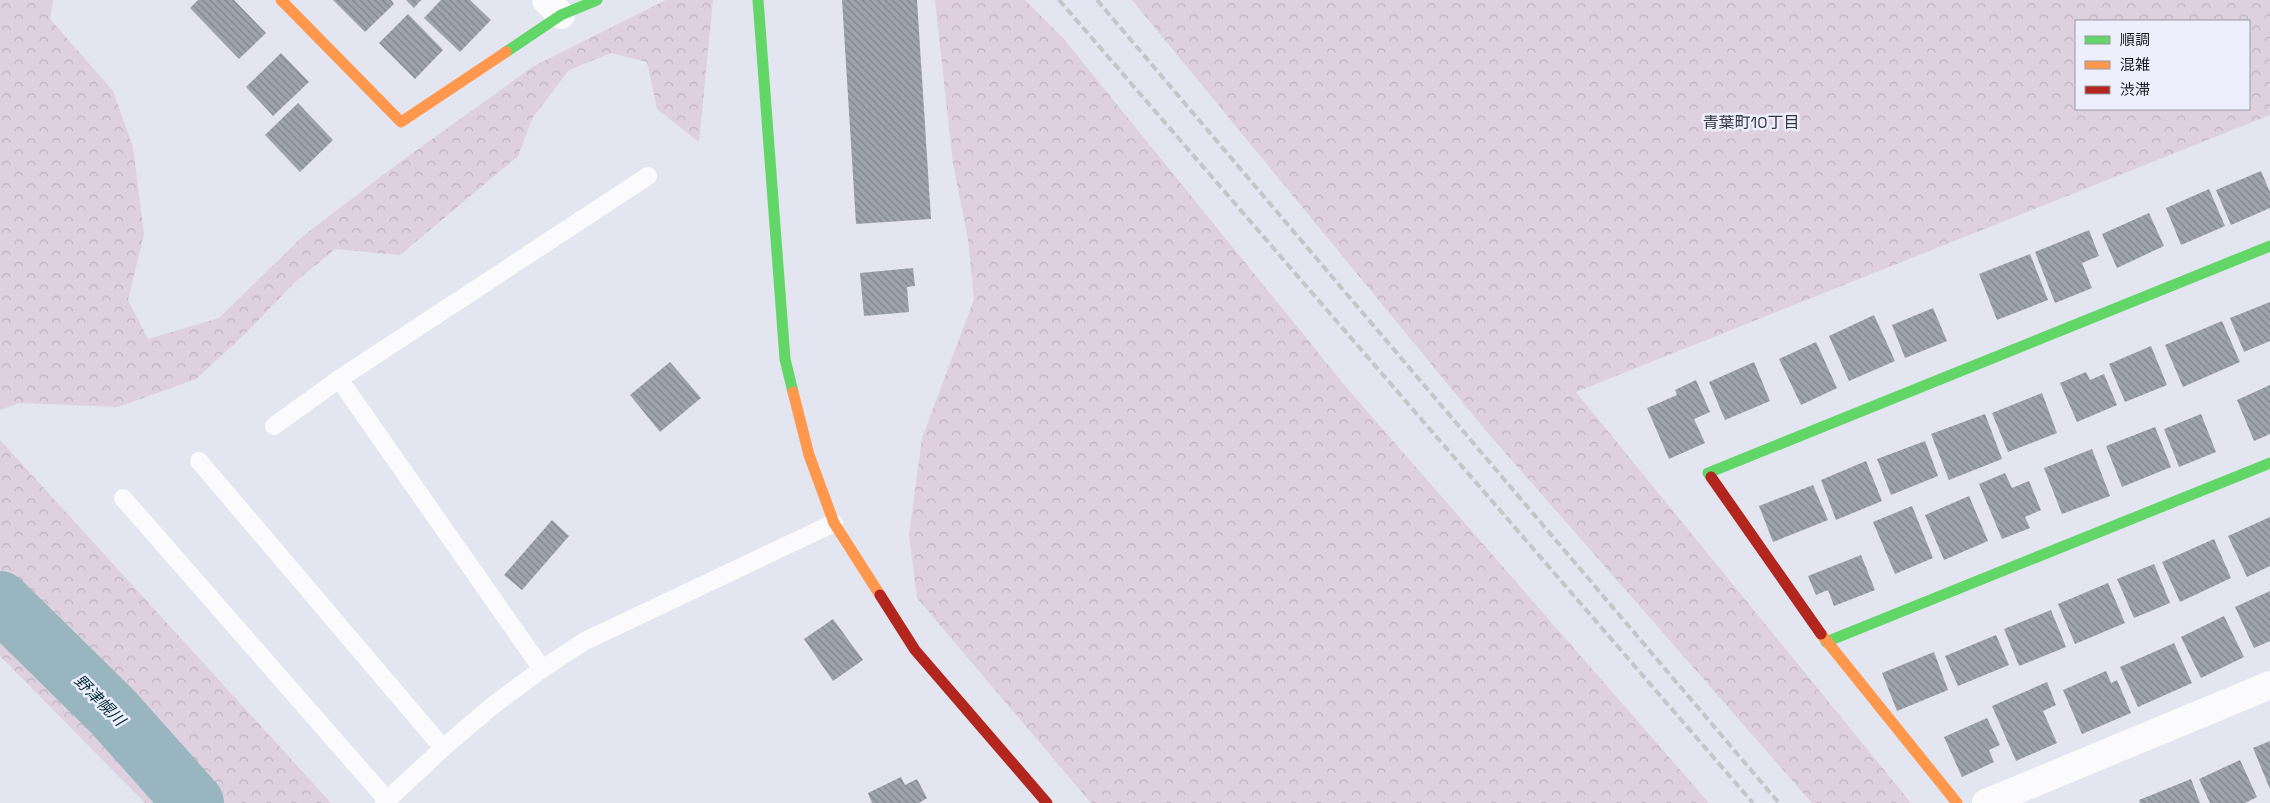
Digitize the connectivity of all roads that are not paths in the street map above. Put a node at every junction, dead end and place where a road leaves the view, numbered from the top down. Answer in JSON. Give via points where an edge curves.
{"nodes":[{"id":1,"x":281,"y":0,"type":"edge"},
{"id":2,"x":597,"y":0,"type":"edge"},
{"id":3,"x":758,"y":0,"type":"edge"},
{"id":4,"x":554,"y":8,"type":"edge"},
{"id":5,"x":648,"y":176,"type":"dead end"},
{"id":6,"x":2270,"y":246,"type":"edge"},
{"id":7,"x":339,"y":379,"type":"junction"},
{"id":8,"x":274,"y":426,"type":"dead end"},
{"id":9,"x":199,"y":461,"type":"dead end"},
{"id":10,"x":2270,"y":463,"type":"edge"},
{"id":11,"x":123,"y":498,"type":"dead end"},
{"id":12,"x":834,"y":523,"type":"junction"},
{"id":13,"x":1826,"y":642,"type":"junction"},
{"id":14,"x":542,"y":669,"type":"junction"},
{"id":15,"x":2270,"y":685,"type":"edge"},
{"id":16,"x":443,"y":748,"type":"junction"},
{"id":17,"x":386,"y":802,"type":"edge"},
{"id":18,"x":1047,"y":803,"type":"edge"},
{"id":19,"x":1957,"y":803,"type":"edge"},
{"id":20,"x":1986,"y":803,"type":"edge"}],
"edges":[{"from":1,"to":4,"type":"street","via":[[401,122]]},
{"from":2,"to":4,"type":"street"},
{"from":3,"to":12,"type":"street","via":[[785,359],[809,456]]},
{"from":5,"to":7,"type":"lane"},
{"from":6,"to":13,"type":"street","via":[[1708,472]]},
{"from":7,"to":8,"type":"lane"},
{"from":7,"to":14,"type":"lane"},
{"from":9,"to":16,"type":"lane"},
{"from":10,"to":13,"type":"street"},
{"from":11,"to":17,"type":"lane"},
{"from":12,"to":14,"type":"lane","via":[[585,641]]},
{"from":12,"to":18,"type":"street","via":[[915,650]]},
{"from":13,"to":19,"type":"street"},
{"from":14,"to":16,"type":"lane"},
{"from":15,"to":20,"type":"street"},
{"from":16,"to":17,"type":"lane"}]}
